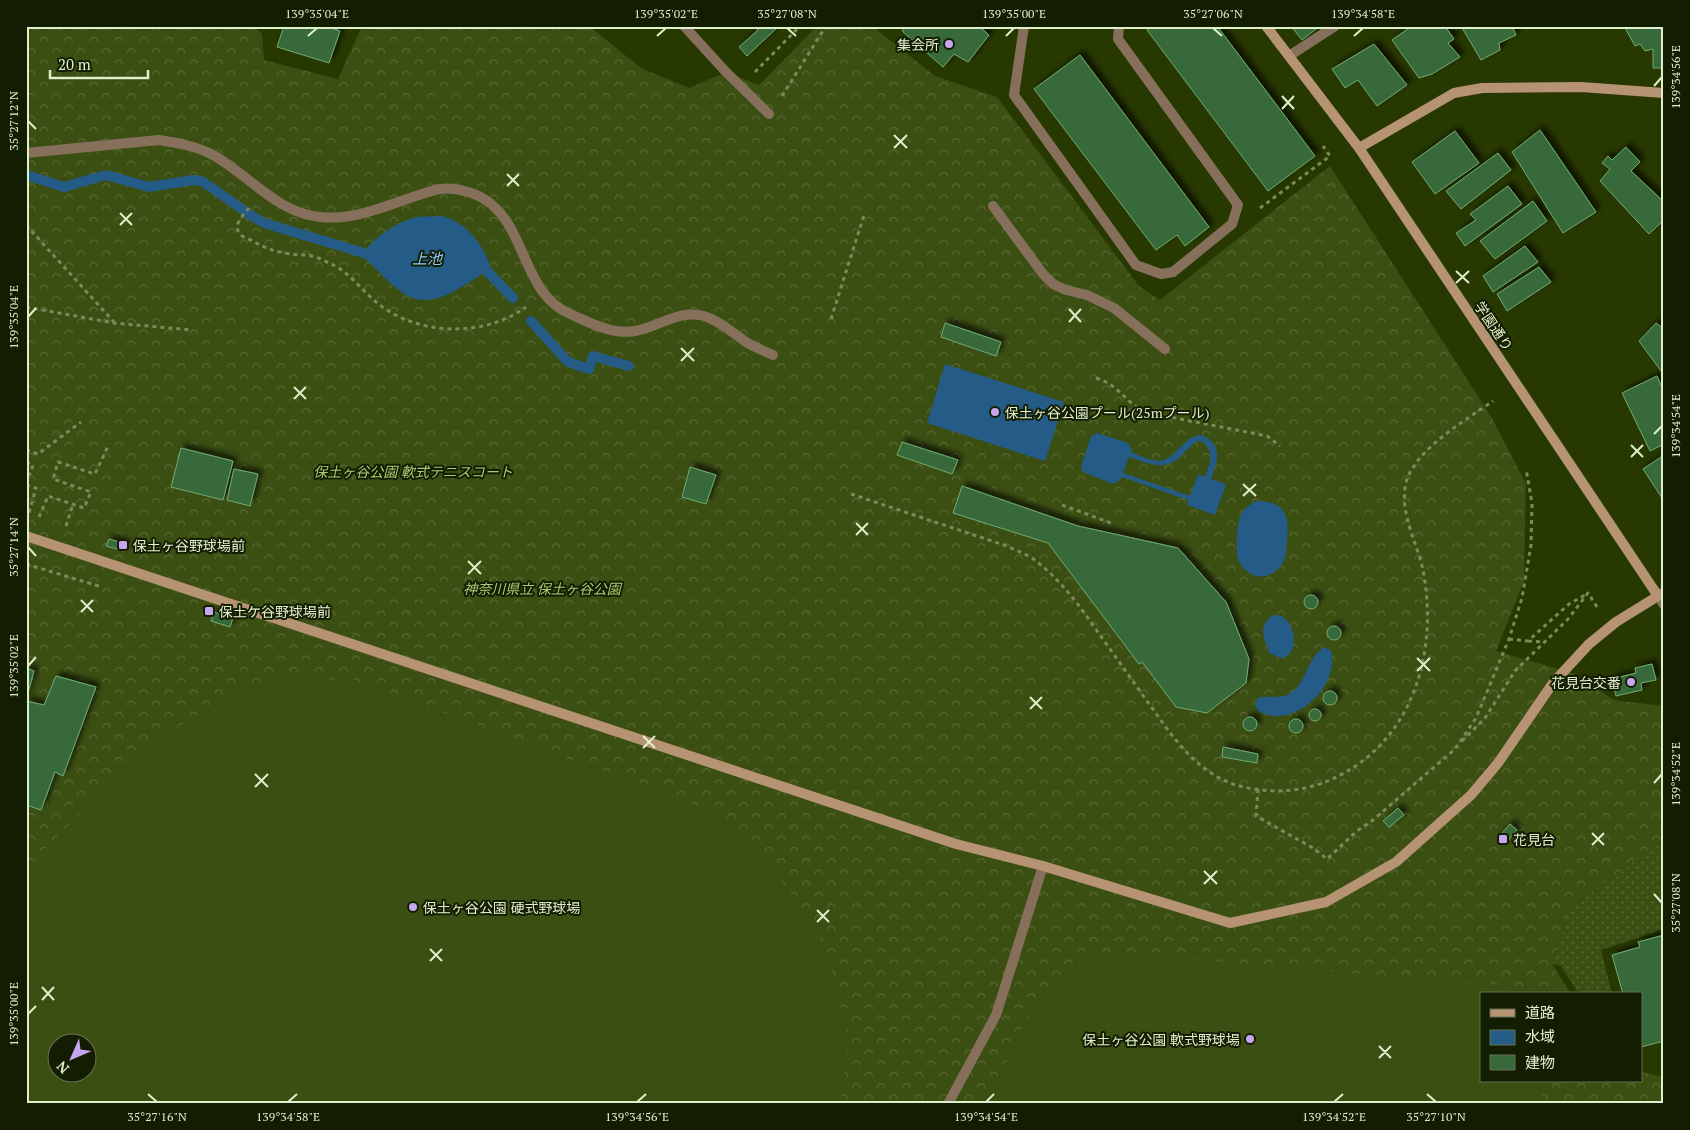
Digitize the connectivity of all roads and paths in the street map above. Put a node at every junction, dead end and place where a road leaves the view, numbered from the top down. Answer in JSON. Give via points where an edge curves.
{"nodes":[{"id":1,"x":684,"y":26,"type":"edge"},
{"id":2,"x":800,"y":26,"type":"edge"},
{"id":3,"x":826,"y":26,"type":"edge"},
{"id":4,"x":1024,"y":26,"type":"edge"},
{"id":5,"x":1119,"y":26,"type":"edge"},
{"id":6,"x":1266,"y":26,"type":"edge"},
{"id":7,"x":1335,"y":26,"type":"edge"},
{"id":8,"x":1289,"y":56,"type":"junction"},
{"id":9,"x":741,"y":86,"type":"junction"},
{"id":10,"x":1664,"y":93,"type":"edge"},
{"id":11,"x":769,"y":114,"type":"joint"},
{"id":12,"x":1323,"y":146,"type":"dead end"},
{"id":13,"x":1359,"y":148,"type":"junction"},
{"id":14,"x":26,"y":153,"type":"edge"},
{"id":15,"x":1238,"y":205,"type":"junction"},
{"id":16,"x":250,"y":206,"type":"dead end"},
{"id":17,"x":994,"y":206,"type":"dead end"},
{"id":18,"x":865,"y":212,"type":"dead end"},
{"id":19,"x":26,"y":225,"type":"edge"},
{"id":20,"x":545,"y":293,"type":"junction"},
{"id":21,"x":26,"y":307,"type":"edge"},
{"id":22,"x":831,"y":319,"type":"dead end"},
{"id":23,"x":114,"y":322,"type":"junction"},
{"id":24,"x":192,"y":330,"type":"dead end"},
{"id":25,"x":1165,"y":349,"type":"dead end"},
{"id":26,"x":773,"y":355,"type":"dead end"},
{"id":27,"x":1096,"y":378,"type":"dead end"},
{"id":28,"x":1493,"y":401,"type":"dead end"},
{"id":29,"x":80,"y":422,"type":"dead end"},
{"id":30,"x":109,"y":444,"type":"dead end"},
{"id":31,"x":1280,"y":446,"type":"dead end"},
{"id":32,"x":26,"y":450,"type":"edge"},
{"id":33,"x":26,"y":462,"type":"edge"},
{"id":34,"x":1526,"y":469,"type":"dead end"},
{"id":35,"x":26,"y":473,"type":"edge"},
{"id":36,"x":26,"y":485,"type":"edge"},
{"id":37,"x":851,"y":494,"type":"dead end"},
{"id":38,"x":73,"y":504,"type":"junction"},
{"id":39,"x":1062,"y":505,"type":"dead end"},
{"id":40,"x":1111,"y":522,"type":"dead end"},
{"id":41,"x":66,"y":528,"type":"dead end"},
{"id":42,"x":26,"y":536,"type":"edge"},
{"id":43,"x":26,"y":564,"type":"edge"},
{"id":44,"x":105,"y":588,"type":"dead end"},
{"id":45,"x":1588,"y":592,"type":"junction"},
{"id":46,"x":1661,"y":594,"type":"edge"},
{"id":47,"x":1664,"y":605,"type":"edge"},
{"id":48,"x":1610,"y":627,"type":"junction"},
{"id":49,"x":1509,"y":639,"type":"junction"},
{"id":50,"x":1528,"y":641,"type":"junction"},
{"id":51,"x":1544,"y":642,"type":"junction"},
{"id":52,"x":1455,"y":749,"type":"junction"},
{"id":53,"x":1258,"y":790,"type":"junction"},
{"id":54,"x":1043,"y":866,"type":"junction"},
{"id":55,"x":948,"y":1104,"type":"edge"}],
"edges":[{"from":1,"to":9,"type":"street"},
{"from":2,"to":9,"type":"path"},
{"from":3,"to":11,"type":"path"},
{"from":4,"to":15,"type":"street","via":[[1014,95],[1136,265],[1161,274],[1173,272],[1232,224]]},
{"from":5,"to":15,"type":"street","via":[[1118,38]]},
{"from":6,"to":8,"type":"street","name":"学園通り"},
{"from":7,"to":8,"type":"street"},
{"from":8,"to":13,"type":"street","name":"学園通り"},
{"from":9,"to":11,"type":"street"},
{"from":10,"to":13,"type":"street","via":[[1582,87],[1482,88],[1454,93]]},
{"from":12,"to":15,"type":"path","via":[[1330,156],[1261,208]]},
{"from":13,"to":46,"type":"street","name":"学園通り"},
{"from":14,"to":20,"type":"street","via":[[159,140],[178,142],[214,156],[286,207],[320,217],[351,215],[442,188],[471,193],[484,198],[508,222]]},
{"from":16,"to":20,"type":"path","via":[[239,222],[240,234],[268,249],[312,256],[334,265],[399,318],[416,324],[466,330],[495,323]]},
{"from":17,"to":25,"type":"street","via":[[1053,284],[1114,308]]},
{"from":18,"to":22,"type":"path"},
{"from":19,"to":23,"type":"path"},
{"from":20,"to":26,"type":"street","via":[[568,313],[623,332],[686,315],[704,316]]},
{"from":21,"to":23,"type":"path"},
{"from":23,"to":24,"type":"path"},
{"from":27,"to":31,"type":"path","via":[[1108,382],[1132,406],[1145,412],[1267,436]]},
{"from":28,"to":53,"type":"path","via":[[1436,442],[1418,460],[1406,482],[1404,506],[1422,569],[1428,606],[1428,634],[1420,678],[1408,709],[1377,749],[1335,778],[1292,791]]},
{"from":29,"to":32,"type":"path","via":[[38,454]]},
{"from":30,"to":38,"type":"path","via":[[95,474],[58,462],[53,479],[92,492],[84,508]]},
{"from":33,"to":35,"type":"path","via":[[34,464],[30,474]]},
{"from":34,"to":49,"type":"path","via":[[1532,503],[1531,545],[1522,598]]},
{"from":36,"to":38,"type":"path","via":[[36,488],[29,513],[40,517],[48,496]]},
{"from":37,"to":53,"type":"path","via":[[1030,556],[1073,598],[1188,756],[1216,776],[1239,787]]},
{"from":38,"to":41,"type":"path"},
{"from":39,"to":40,"type":"path"},
{"from":42,"to":54,"type":"street","via":[[956,844]]},
{"from":43,"to":44,"type":"path"},
{"from":45,"to":48,"type":"path"},
{"from":45,"to":50,"type":"path","via":[[1569,604]]},
{"from":45,"to":51,"type":"path","via":[[1568,619]]},
{"from":46,"to":47,"type":"street"},
{"from":46,"to":48,"type":"street"},
{"from":48,"to":54,"type":"street","via":[[1589,644],[1553,683],[1498,763],[1471,795],[1396,862],[1326,902],[1230,923]]},
{"from":49,"to":50,"type":"path"},
{"from":49,"to":52,"type":"path","via":[[1476,718]]},
{"from":50,"to":51,"type":"path"},
{"from":51,"to":52,"type":"path","via":[[1516,671],[1485,718]]},
{"from":52,"to":53,"type":"path","via":[[1327,859],[1256,816]]},
{"from":54,"to":55,"type":"street","via":[[996,1015]]}]}
